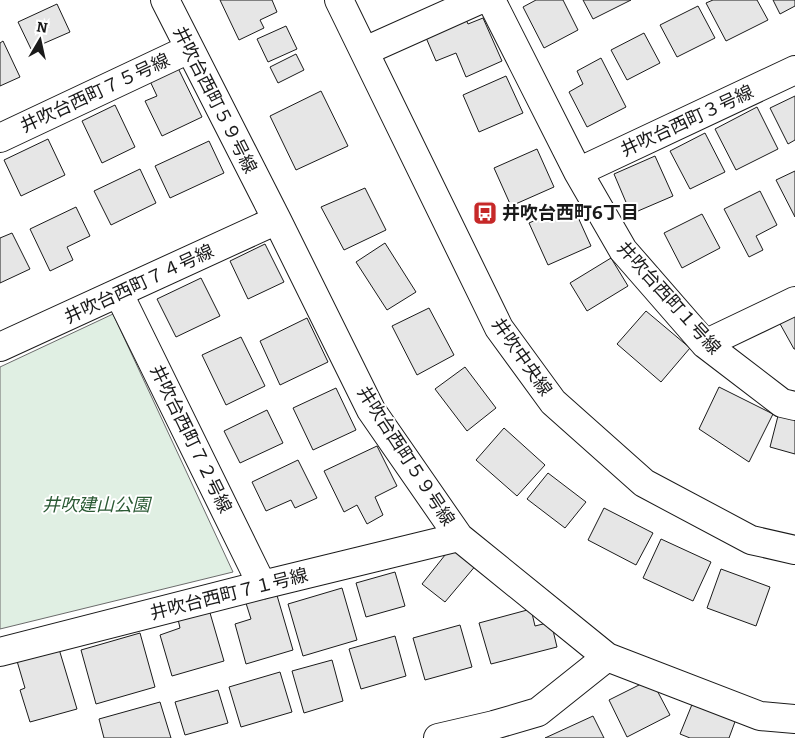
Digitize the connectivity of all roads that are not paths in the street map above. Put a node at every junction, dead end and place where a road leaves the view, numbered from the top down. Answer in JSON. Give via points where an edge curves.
{"nodes":[{"id":1,"x":164,"y":0,"type":"edge"},
{"id":2,"x":339,"y":0,"type":"edge"},
{"id":3,"x":479,"y":0,"type":"edge"},
{"id":4,"x":491,"y":0,"type":"edge"},
{"id":5,"x":189,"y":49,"type":"junction"},
{"id":6,"x":365,"y":51,"type":"junction"},
{"id":7,"x":795,"y":70,"type":"edge"},
{"id":8,"x":0,"y":138,"type":"edge"},
{"id":9,"x":578,"y":172,"type":"junction"},
{"id":10,"x":277,"y":220,"type":"junction"},
{"id":11,"x":119,"y":294,"type":"junction"},
{"id":12,"x":795,"y":301,"type":"edge"},
{"id":13,"x":705,"y":344,"type":"junction"},
{"id":14,"x":0,"y":347,"type":"edge"},
{"id":15,"x":795,"y":406,"type":"edge"},
{"id":16,"x":459,"y":537,"type":"junction"},
{"id":17,"x":795,"y":550,"type":"edge"},
{"id":18,"x":262,"y":585,"type":"junction"},
{"id":19,"x":0,"y":652,"type":"edge"},
{"id":20,"x":607,"y":657,"type":"junction"},
{"id":21,"x":795,"y":719,"type":"edge"},
{"id":22,"x":757,"y":727,"type":"edge"},
{"id":23,"x":438,"y":738,"type":"edge"}],
"edges":[{"from":1,"to":5,"type":"street","name":"井吹台西町５９号線"},
{"from":2,"to":6,"type":"street","name":"井吹中央線"},
{"from":3,"to":6,"type":"street"},
{"from":4,"to":9,"type":"street","name":"井吹台西町１号線"},
{"from":5,"to":8,"type":"street","name":"井吹台西町７５号線"},
{"from":5,"to":10,"type":"street","name":"井吹台西町５９号線"},
{"from":6,"to":17,"type":"street","name":"井吹中央線","via":[[499,328],[553,402],[644,483],[751,540]]},
{"from":7,"to":9,"type":"street","name":"井吹台西町３号線"},
{"from":9,"to":13,"type":"street","name":"井吹台西町１号線","via":[[623,250]]},
{"from":10,"to":11,"type":"street","name":"井吹台西町７４号線"},
{"from":10,"to":16,"type":"street","name":"井吹台西町５９号線","via":[[371,410]]},
{"from":11,"to":14,"type":"street","name":"井吹台西町７４号線"},
{"from":11,"to":18,"type":"street","name":"井吹台西町７２号線"},
{"from":12,"to":13,"type":"street"},
{"from":13,"to":15,"type":"street","name":"井吹台西町１号線","via":[[782,403]]},
{"from":16,"to":18,"type":"street","name":"井吹台西町７１号線"},
{"from":16,"to":20,"type":"street","name":"井吹台西町５９号線"},
{"from":18,"to":19,"type":"street","name":"井吹台西町７１号線"},
{"from":20,"to":22,"type":"street","name":"井吹台西町５９号線"},
{"from":20,"to":23,"type":"street","via":[[538,712]]},
{"from":21,"to":22,"type":"street","name":"井吹台西町５９号線"}]}
